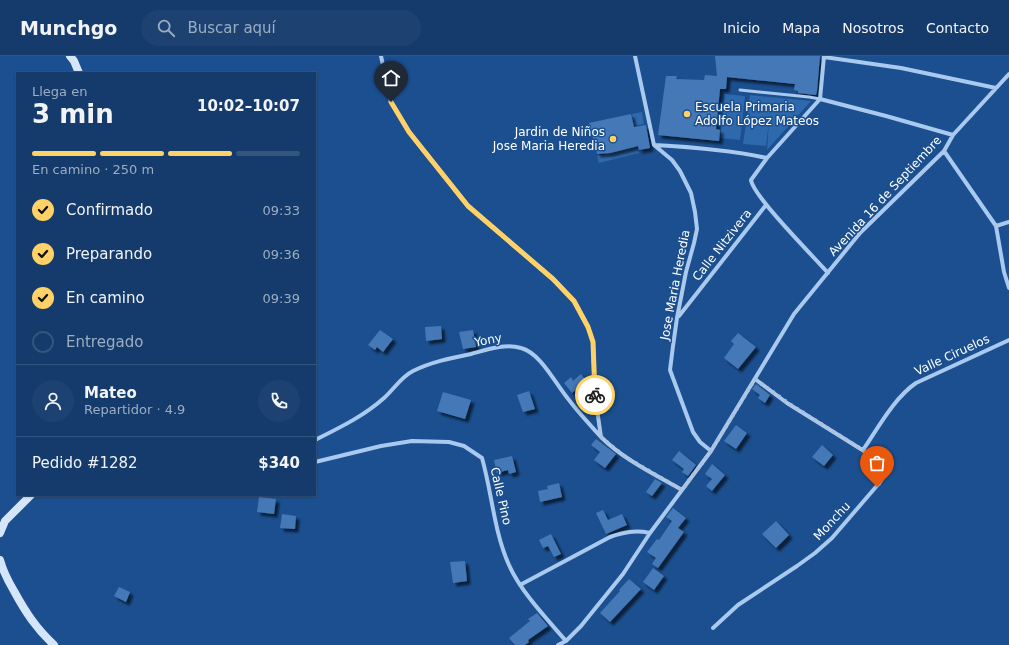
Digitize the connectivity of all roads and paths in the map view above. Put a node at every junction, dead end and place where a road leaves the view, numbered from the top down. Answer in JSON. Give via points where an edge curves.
{"nodes":[{"id":1,"x":71,"y":56,"type":"edge"},
{"id":2,"x":381,"y":56,"type":"edge"},
{"id":3,"x":635,"y":56,"type":"edge"},
{"id":4,"x":824,"y":56,"type":"edge"},
{"id":5,"x":79,"y":72,"type":"edge"},
{"id":6,"x":1009,"y":74,"type":"edge"},
{"id":7,"x":996,"y":88,"type":"junction"},
{"id":8,"x":740,"y":90,"type":"dead end"},
{"id":9,"x":820,"y":99,"type":"junction"},
{"id":10,"x":953,"y":135,"type":"junction"},
{"id":11,"x":654,"y":145,"type":"junction"},
{"id":12,"x":944,"y":151,"type":"junction"},
{"id":13,"x":767,"y":158,"type":"junction"},
{"id":14,"x":766,"y":205,"type":"junction"},
{"id":15,"x":1009,"y":222,"type":"edge"},
{"id":16,"x":996,"y":226,"type":"junction"},
{"id":17,"x":828,"y":273,"type":"junction"},
{"id":18,"x":1009,"y":288,"type":"edge"},
{"id":19,"x":678,"y":318,"type":"junction"},
{"id":20,"x":1009,"y":340,"type":"edge"},
{"id":21,"x":755,"y":379,"type":"junction"},
{"id":22,"x":601,"y":437,"type":"junction"},
{"id":23,"x":316,"y":440,"type":"edge"},
{"id":24,"x":863,"y":450,"type":"junction"},
{"id":25,"x":711,"y":451,"type":"junction"},
{"id":26,"x":316,"y":462,"type":"edge"},
{"id":27,"x":682,"y":490,"type":"junction"},
{"id":28,"x":30,"y":496,"type":"edge"},
{"id":29,"x":0,"y":533,"type":"edge"},
{"id":30,"x":650,"y":533,"type":"junction"},
{"id":31,"x":0,"y":560,"type":"edge"},
{"id":32,"x":520,"y":585,"type":"junction"},
{"id":33,"x":713,"y":628,"type":"dead end"},
{"id":34,"x":566,"y":641,"type":"junction"},
{"id":35,"x":54,"y":645,"type":"edge"},
{"id":36,"x":558,"y":645,"type":"edge"}],
"edges":[{"from":1,"to":5,"type":"street"},
{"from":2,"to":22,"type":"street","via":[[391,102],[427,155],[468,206],[553,279],[574,301],[593,342],[595,396]]},
{"from":3,"to":11,"type":"street"},
{"from":4,"to":7,"type":"street","via":[[901,68]]},
{"from":4,"to":9,"type":"street"},
{"from":6,"to":7,"type":"street","name":"Avenida 16 de Septiembre"},
{"from":7,"to":10,"type":"street","name":"Avenida 16 de Septiembre"},
{"from":8,"to":9,"type":"lane"},
{"from":9,"to":10,"type":"street"},
{"from":9,"to":13,"type":"street"},
{"from":10,"to":12,"type":"street","name":"Avenida 16 de Septiembre"},
{"from":11,"to":13,"type":"street","via":[[747,153]]},
{"from":11,"to":19,"type":"street","name":"Jose Maria Heredia","via":[[672,160],[680,172],[695,212],[697,229]]},
{"from":12,"to":16,"type":"street"},
{"from":12,"to":17,"type":"street","name":"Avenida 16 de Septiembre","via":[[860,233]]},
{"from":13,"to":14,"type":"street","via":[[751,180]]},
{"from":14,"to":17,"type":"street"},
{"from":14,"to":19,"type":"street","name":"Calle Nitzivera"},
{"from":15,"to":16,"type":"street"},
{"from":16,"to":18,"type":"street"},
{"from":17,"to":21,"type":"street","name":"Avenida 16 de Septiembre","via":[[794,314]]},
{"from":19,"to":25,"type":"street","name":"Jose Maria Heredia","via":[[670,370],[693,432]]},
{"from":20,"to":24,"type":"street","name":"Valle Ciruelos","via":[[908,388]]},
{"from":21,"to":24,"type":"street","name":"Monchu"},
{"from":21,"to":25,"type":"street","name":"Avenida 16 de Septiembre"},
{"from":22,"to":23,"type":"street","name":"Yony","via":[[569,400],[540,360],[522,348],[504,346],[412,371],[370,409]]},
{"from":22,"to":27,"type":"street","name":"Yony","via":[[627,458]]},
{"from":24,"to":33,"type":"street","name":"Monchu","via":[[882,464],[883,476],[877,487],[816,553],[738,605]]},
{"from":25,"to":27,"type":"street","name":"Avenida 16 de Septiembre"},
{"from":26,"to":32,"type":"street","name":"Calle Pino","via":[[412,441],[449,442],[464,446],[482,458],[502,545],[509,566]]},
{"from":27,"to":30,"type":"street","name":"Avenida 16 de Septiembre"},
{"from":28,"to":29,"type":"street","via":[[5,521]]},
{"from":30,"to":32,"type":"street","via":[[633,531],[616,535]]},
{"from":30,"to":34,"type":"street","name":"Avenida 16 de Septiembre","via":[[597,609]]},
{"from":31,"to":35,"type":"street","via":[[2,569],[26,614]]},
{"from":32,"to":34,"type":"street","name":"Calle Pino"},
{"from":34,"to":36,"type":"street","name":"Avenida 16 de Septiembre"}]}
